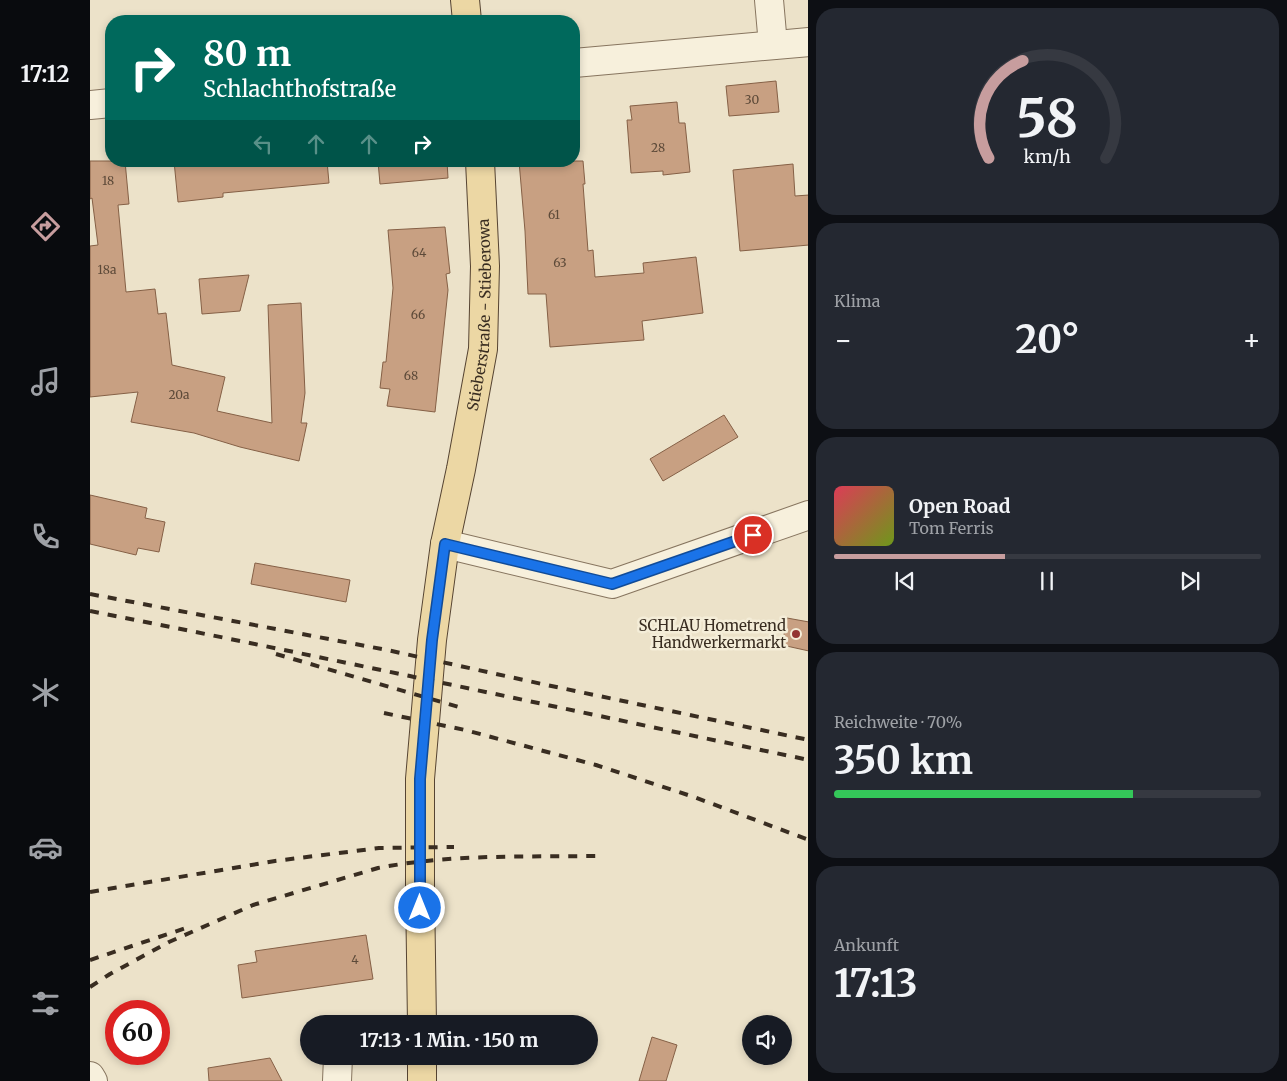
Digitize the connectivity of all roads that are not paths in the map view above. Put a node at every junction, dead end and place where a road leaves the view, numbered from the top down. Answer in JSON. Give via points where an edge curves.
{"nodes":[{"id":1,"x":465,"y":0,"type":"edge"},
{"id":2,"x":769,"y":0,"type":"edge"},
{"id":3,"x":466,"y":15,"type":"edge"},
{"id":4,"x":808,"y":42,"type":"edge"},
{"id":5,"x":773,"y":45,"type":"junction"},
{"id":6,"x":580,"y":62,"type":"edge"},
{"id":7,"x":105,"y":104,"type":"edge"},
{"id":8,"x":90,"y":105,"type":"edge"},
{"id":9,"x":480,"y":167,"type":"edge"},
{"id":10,"x":808,"y":515,"type":"edge"},
{"id":11,"x":445,"y":544,"type":"junction"},
{"id":12,"x":422,"y":1015,"type":"edge"},
{"id":13,"x":422,"y":1065,"type":"edge"},
{"id":14,"x":90,"y":1076,"type":"edge"},
{"id":15,"x":92,"y":1081,"type":"edge"},
{"id":16,"x":422,"y":1081,"type":"edge"}],
"edges":[{"from":1,"to":3,"type":"main road"},
{"from":2,"to":5,"type":"street"},
{"from":4,"to":5,"type":"street"},
{"from":5,"to":6,"type":"street"},
{"from":7,"to":8,"type":"street"},
{"from":9,"to":11,"type":"main road","name":"Stieberstraße - Stieberowa","via":[[485,266],[483,349]]},
{"from":10,"to":11,"type":"street","via":[[612,584]]},
{"from":11,"to":12,"type":"main road","name":"Stieberstraße - Stieberowa","via":[[432,640],[420,779]]},
{"from":13,"to":16,"type":"main road"},
{"from":14,"to":15,"type":"street"}]}
